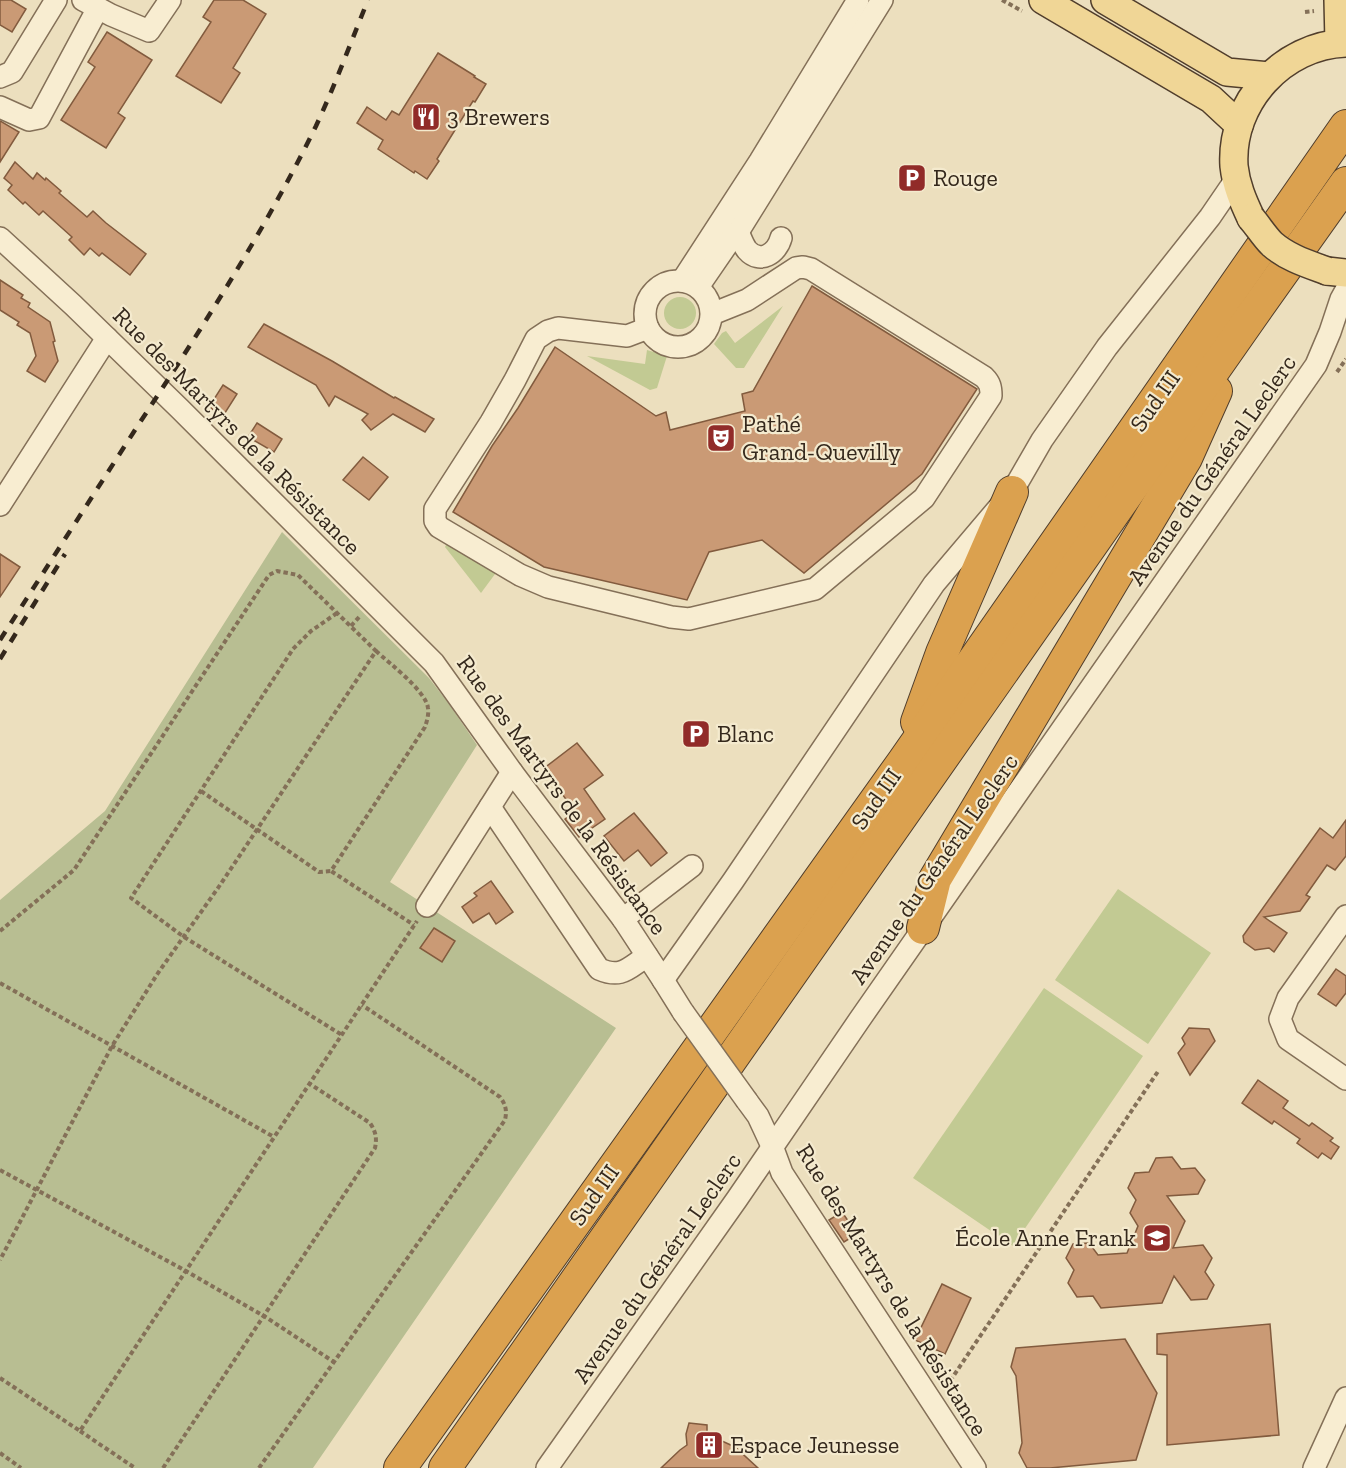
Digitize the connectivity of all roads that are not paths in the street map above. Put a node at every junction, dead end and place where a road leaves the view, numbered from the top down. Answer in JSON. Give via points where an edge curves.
{"nodes":[{"id":1,"x":56,"y":0,"type":"edge"},
{"id":2,"x":170,"y":0,"type":"edge"},
{"id":3,"x":858,"y":0,"type":"edge"},
{"id":4,"x":882,"y":0,"type":"edge"},
{"id":5,"x":1042,"y":0,"type":"edge"},
{"id":6,"x":1105,"y":0,"type":"edge"},
{"id":7,"x":91,"y":4,"type":"edge"},
{"id":8,"x":1326,"y":6,"type":"edge"},
{"id":9,"x":1342,"y":43,"type":"edge"},
{"id":10,"x":1269,"y":76,"type":"junction"},
{"id":11,"x":0,"y":77,"type":"edge"},
{"id":12,"x":0,"y":106,"type":"edge"},
{"id":13,"x":1239,"y":125,"type":"junction"},
{"id":14,"x":1346,"y":126,"type":"edge"},
{"id":15,"x":1236,"y":179,"type":"junction"},
{"id":16,"x":1346,"y":183,"type":"edge"},
{"id":17,"x":738,"y":232,"type":"junction"},
{"id":18,"x":0,"y":238,"type":"edge"},
{"id":19,"x":781,"y":238,"type":"dead end"},
{"id":20,"x":1340,"y":278,"type":"edge"},
{"id":21,"x":690,"y":284,"type":"junction"},
{"id":22,"x":712,"y":314,"type":"junction"},
{"id":23,"x":1251,"y":317,"type":"junction"},
{"id":24,"x":648,"y":328,"type":"junction"},
{"id":25,"x":107,"y":338,"type":"junction"},
{"id":26,"x":1012,"y":492,"type":"junction"},
{"id":27,"x":0,"y":505,"type":"edge"},
{"id":28,"x":903,"y":762,"type":"junction"},
{"id":29,"x":512,"y":772,"type":"junction"},
{"id":30,"x":490,"y":807,"type":"junction"},
{"id":31,"x":692,"y":866,"type":"dead end"},
{"id":32,"x":427,"y":906,"type":"road end"},
{"id":33,"x":1346,"y":916,"type":"edge"},
{"id":34,"x":623,"y":919,"type":"junction"},
{"id":35,"x":923,"y":928,"type":"junction"},
{"id":36,"x":647,"y":956,"type":"junction"},
{"id":37,"x":663,"y":980,"type":"junction"},
{"id":38,"x":1346,"y":1079,"type":"edge"},
{"id":39,"x":772,"y":1146,"type":"junction"},
{"id":40,"x":1346,"y":1398,"type":"edge"},
{"id":41,"x":400,"y":1468,"type":"edge"},
{"id":42,"x":445,"y":1468,"type":"edge"},
{"id":43,"x":547,"y":1468,"type":"edge"},
{"id":44,"x":975,"y":1468,"type":"edge"},
{"id":45,"x":1314,"y":1468,"type":"edge"}],
"edges":[{"from":1,"to":11,"type":"street","via":[[12,72]]},
{"from":2,"to":7,"type":"street","via":[[149,31]]},
{"from":3,"to":21,"type":"street"},
{"from":4,"to":17,"type":"street"},
{"from":5,"to":13,"type":"main road","via":[[1211,99]]},
{"from":6,"to":10,"type":"main road","via":[[1227,72]]},
{"from":7,"to":12,"type":"street","via":[[39,118],[29,120]]},
{"from":8,"to":9,"type":"main road"},
{"from":9,"to":10,"type":"main road","via":[[1300,54]]},
{"from":10,"to":13,"type":"main road","via":[[1250,99]]},
{"from":13,"to":15,"type":"main road","via":[[1234,150]]},
{"from":14,"to":28,"type":"highway","name":"Sud III"},
{"from":15,"to":20,"type":"main road","bridge":true,"via":[[1251,218],[1271,243],[1297,261]]},
{"from":15,"to":26,"type":"street","via":[[1107,347],[1042,440]]},
{"from":16,"to":23,"type":"highway","name":"Sud III"},
{"from":17,"to":19,"type":"street","via":[[748,252],[758,257],[775,250]]},
{"from":17,"to":21,"type":"street"},
{"from":18,"to":25,"type":"street","name":"Rue des Martyrs de la Résistance"},
{"from":20,"to":35,"type":"street","name":"Avenue du Général Leclerc","via":[[1341,299],[1316,364]]},
{"from":21,"to":22,"type":"street","via":[[705,294]]},
{"from":21,"to":24,"type":"street","via":[[672,281],[654,291],[645,308]]},
{"from":22,"to":24,"type":"street","via":[[705,334],[686,346],[664,344]]},
{"from":22,"to":24,"type":"street","via":[[747,300],[796,268],[811,268],[984,377],[991,396],[924,498],[815,589],[689,619],[548,587],[520,575],[435,521],[435,509],[536,339],[558,328],[627,336]]},
{"from":23,"to":35,"type":"highway","via":[[1186,458],[935,879]]},
{"from":23,"to":42,"type":"highway","name":"Sud III"},
{"from":25,"to":27,"type":"street"},
{"from":25,"to":29,"type":"street","name":"Rue des Martyrs de la Résistance","via":[[434,663]]},
{"from":26,"to":28,"type":"highway","via":[[942,653]]},
{"from":26,"to":37,"type":"street","via":[[934,584]]},
{"from":28,"to":41,"type":"highway","name":"Sud III"},
{"from":29,"to":30,"type":"street"},
{"from":29,"to":34,"type":"street","name":"Rue des Martyrs de la Résistance"},
{"from":30,"to":32,"type":"street"},
{"from":30,"to":36,"type":"street","via":[[599,969],[620,973]]},
{"from":31,"to":34,"type":"street"},
{"from":33,"to":38,"type":"street","via":[[1288,998],[1280,1019],[1288,1039]]},
{"from":34,"to":36,"type":"street","name":"Rue des Martyrs de la Résistance"},
{"from":35,"to":39,"type":"street","name":"Avenue du Général Leclerc"},
{"from":36,"to":37,"type":"street","name":"Rue des Martyrs de la Résistance"},
{"from":37,"to":39,"type":"street","name":"Rue des Martyrs de la Résistance","bridge":true,"via":[[758,1116]]},
{"from":39,"to":43,"type":"street","name":"Avenue du Général Leclerc"},
{"from":39,"to":44,"type":"street","name":"Rue des Martyrs de la Résistance","via":[[782,1173]]},
{"from":40,"to":45,"type":"street"}]}
